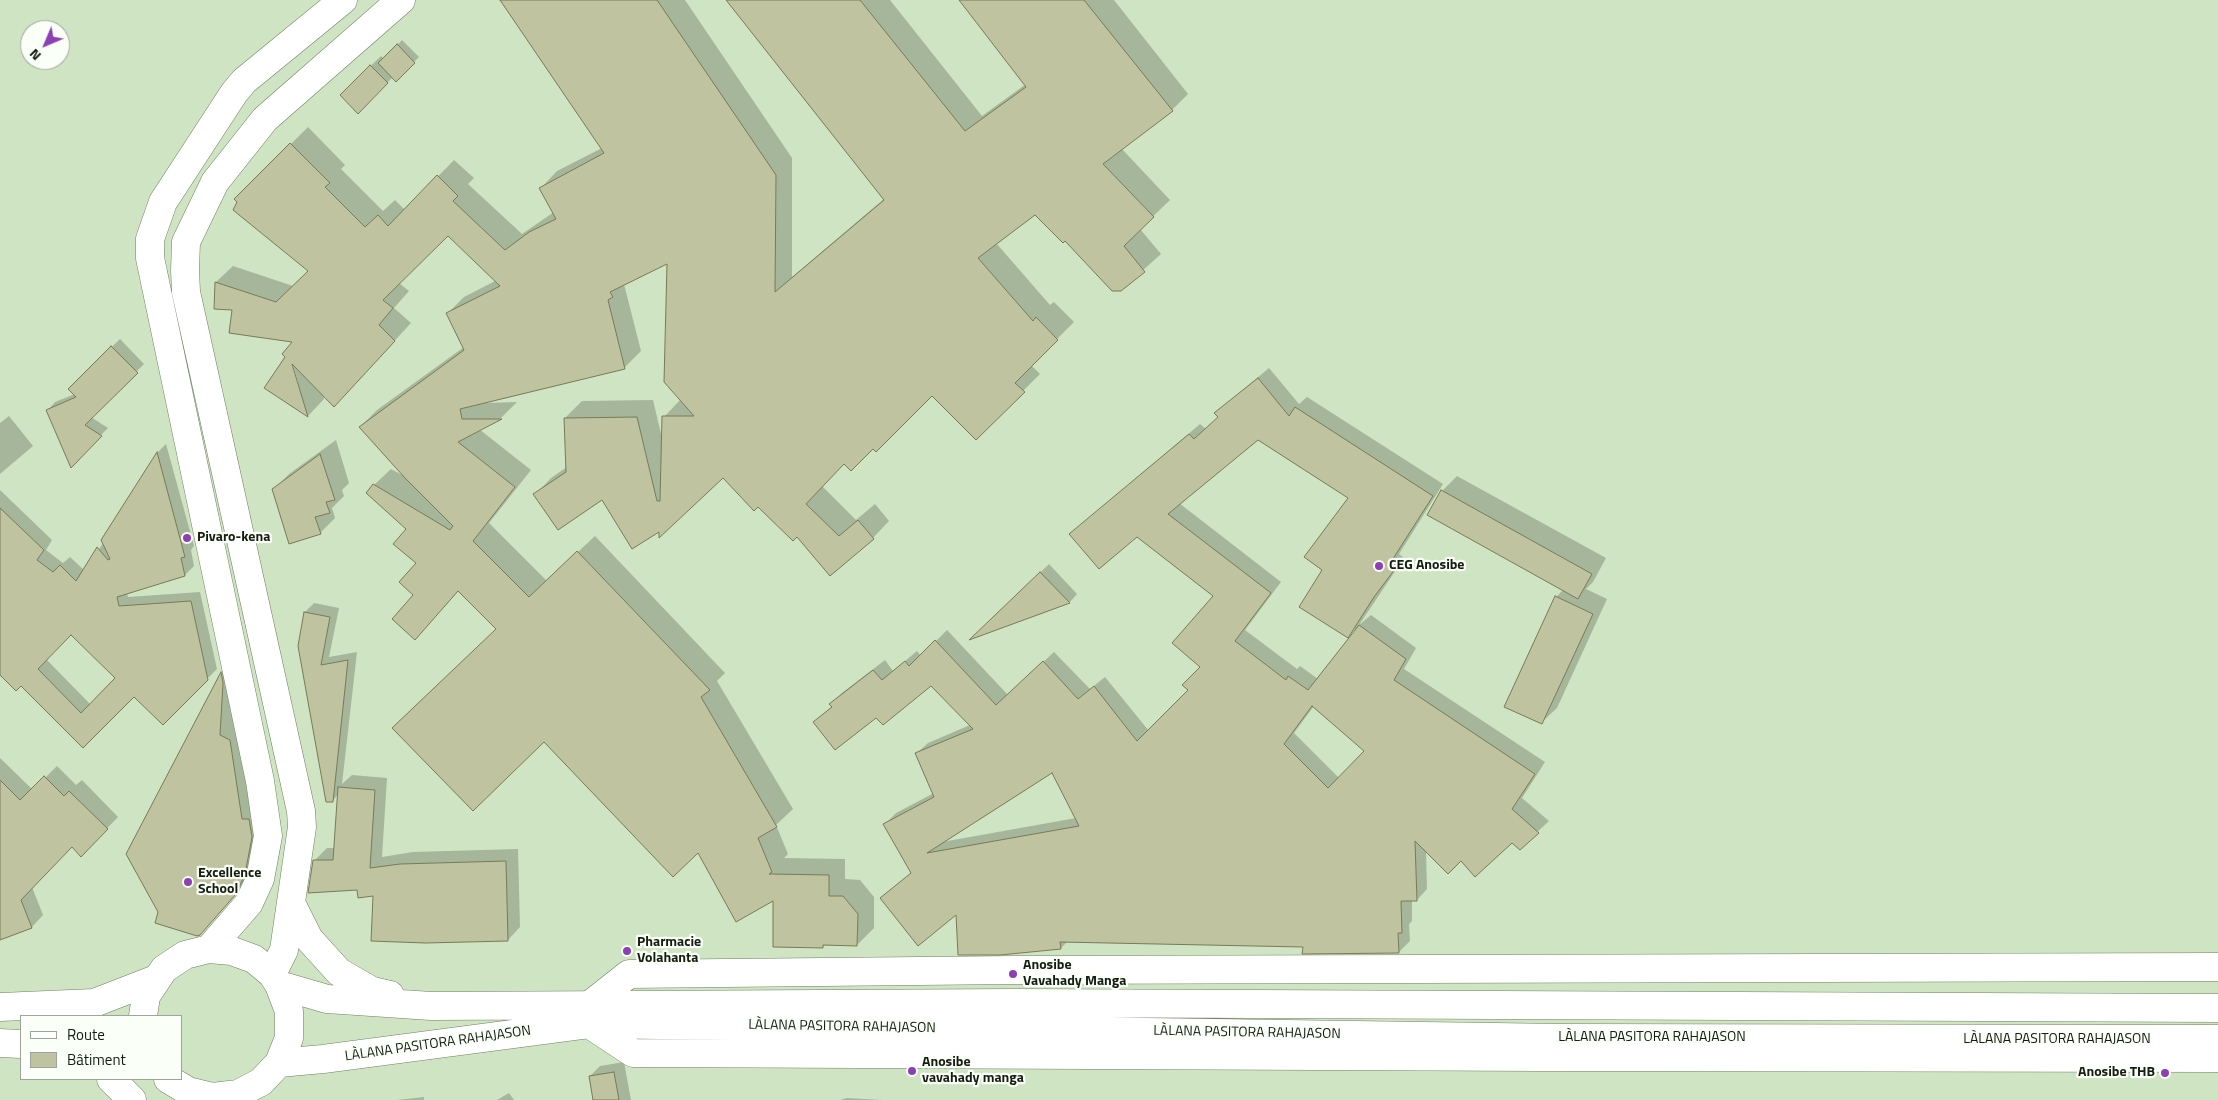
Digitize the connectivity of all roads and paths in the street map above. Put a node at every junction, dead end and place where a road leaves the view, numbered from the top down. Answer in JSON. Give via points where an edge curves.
{"nodes":[{"id":1,"x":343,"y":0,"type":"edge"},
{"id":2,"x":401,"y":0,"type":"edge"},
{"id":3,"x":291,"y":903,"type":"junction"},
{"id":4,"x":208,"y":949,"type":"junction"},
{"id":5,"x":2218,"y":967,"type":"edge"},
{"id":6,"x":156,"y":979,"type":"junction"},
{"id":7,"x":276,"y":980,"type":"junction"},
{"id":8,"x":430,"y":1006,"type":"junction"},
{"id":9,"x":0,"y":1007,"type":"edge"},
{"id":10,"x":2218,"y":1008,"type":"edge"},
{"id":11,"x":590,"y":1014,"type":"junction"},
{"id":12,"x":143,"y":1015,"type":"edge"},
{"id":13,"x":2218,"y":1039,"type":"edge"},
{"id":14,"x":0,"y":1043,"type":"edge"},
{"id":15,"x":20,"y":1044,"type":"edge"},
{"id":16,"x":2218,"y":1058,"type":"edge"},
{"id":17,"x":278,"y":1063,"type":"junction"},
{"id":18,"x":112,"y":1080,"type":"edge"},
{"id":19,"x":167,"y":1080,"type":"edge"},
{"id":20,"x":169,"y":1080,"type":"edge"},
{"id":21,"x":132,"y":1100,"type":"edge"},
{"id":22,"x":166,"y":1100,"type":"edge"}],
"edges":[{"from":1,"to":4,"type":"street","via":[[244,81],[234,93],[163,202],[150,239],[150,258],[260,781],[268,836],[260,879],[248,904]]},
{"from":2,"to":3,"type":"street","via":[[265,119],[215,182],[186,242],[186,292],[301,811],[302,826]]},
{"from":3,"to":7,"type":"street"},
{"from":3,"to":8,"type":"street","via":[[309,939],[339,972],[372,991]]},
{"from":4,"to":6,"type":"street","via":[[185,956],[164,969]]},
{"from":4,"to":7,"type":"street","via":[[232,951],[254,959]]},
{"from":5,"to":11,"type":"street","via":[[629,974]]},
{"from":6,"to":9,"type":"street","via":[[94,1003]]},
{"from":6,"to":12,"type":"street","via":[[146,996]]},
{"from":7,"to":8,"type":"street","name":"LÀLANA PASITORA RAHAJASON","via":[[327,999]]},
{"from":7,"to":17,"type":"street","via":[[289,1011],[289,1038]]},
{"from":8,"to":11,"type":"street","name":"LÀLANA PASITORA RAHAJASON"},
{"from":10,"to":11,"type":"street","name":"LÀLANA PASITORA RAHAJASON","via":[[1015,1003]]},
{"from":11,"to":13,"type":"street","name":"LÀLANA PASITORA RAHAJASON","via":[[1574,1038]]},
{"from":11,"to":16,"type":"street","via":[[633,1053]]},
{"from":11,"to":17,"type":"street","name":"LÀLANA PASITORA RAHAJASON","via":[[323,1059]]},
{"from":14,"to":15,"type":"street"},
{"from":17,"to":20,"type":"street","via":[[261,1082],[238,1094],[213,1097],[188,1091]]},
{"from":18,"to":21,"type":"street"},
{"from":19,"to":22,"type":"street"}]}
